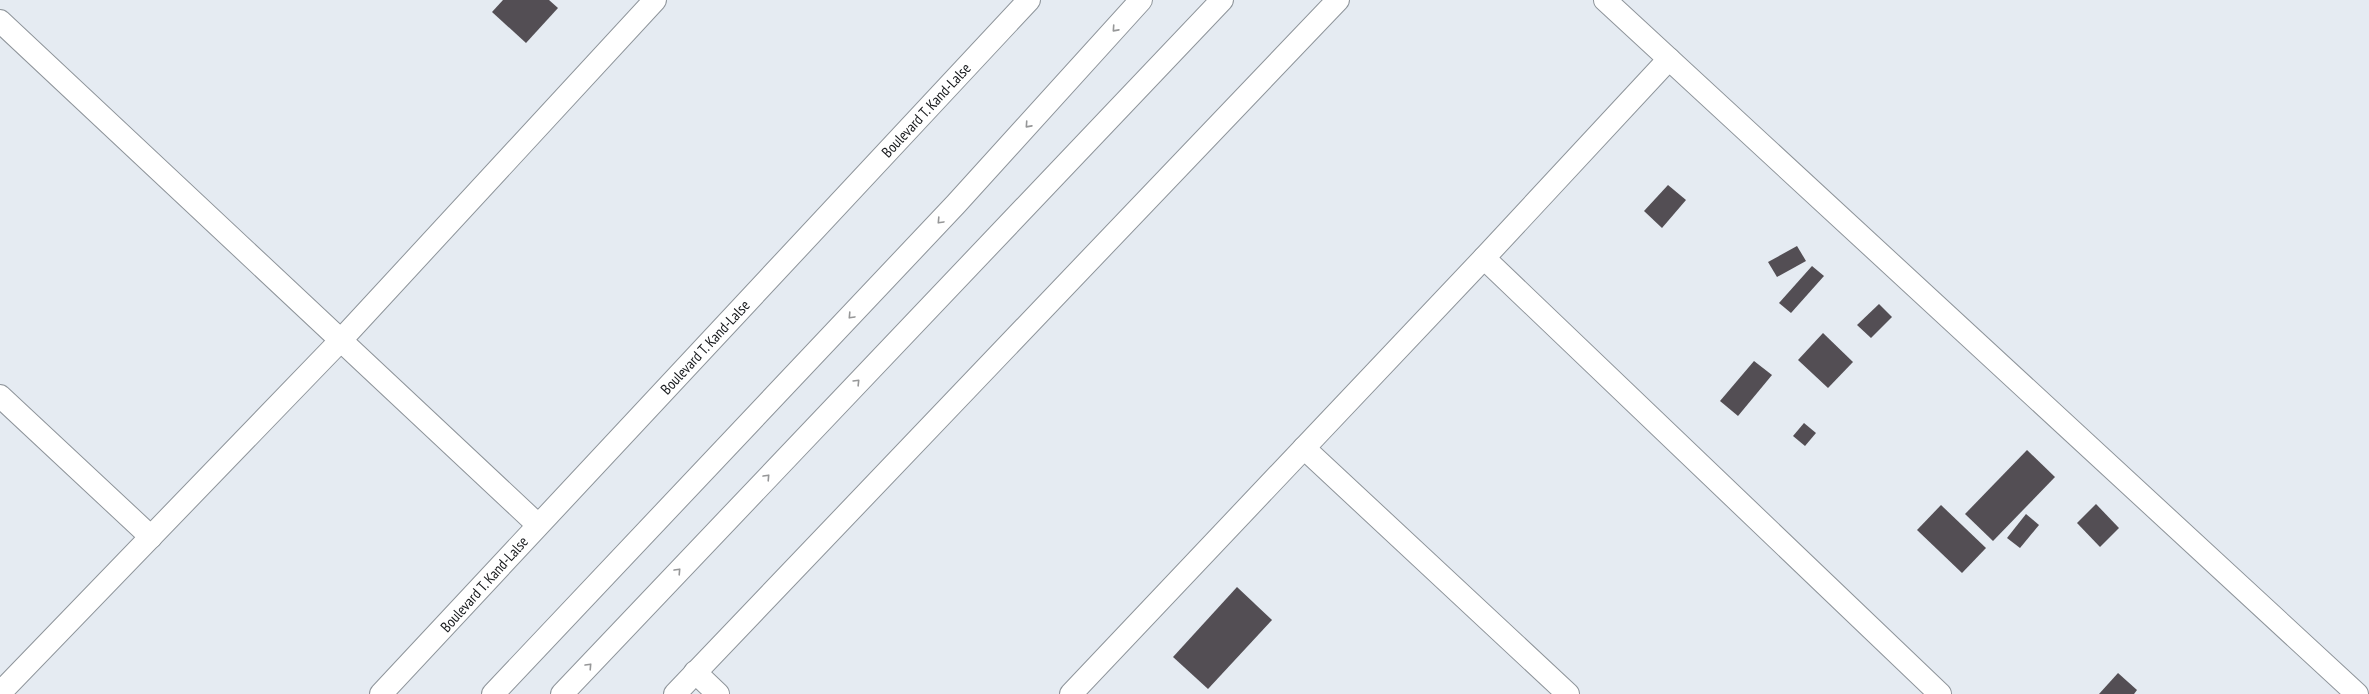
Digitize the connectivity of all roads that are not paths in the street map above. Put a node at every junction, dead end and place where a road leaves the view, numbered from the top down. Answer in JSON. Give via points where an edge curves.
{"nodes":[{"id":1,"x":655,"y":0,"type":"edge"},
{"id":2,"x":1029,"y":0,"type":"edge"},
{"id":3,"x":1141,"y":0,"type":"edge"},
{"id":4,"x":1222,"y":0,"type":"edge"},
{"id":5,"x":1338,"y":0,"type":"edge"},
{"id":6,"x":1605,"y":0,"type":"edge"},
{"id":7,"x":0,"y":22,"type":"edge"},
{"id":8,"x":1669,"y":59,"type":"junction"},
{"id":9,"x":1484,"y":258,"type":"junction"},
{"id":10,"x":341,"y":340,"type":"junction"},
{"id":11,"x":0,"y":396,"type":"edge"},
{"id":12,"x":1304,"y":448,"type":"junction"},
{"id":13,"x":538,"y":525,"type":"junction"},
{"id":14,"x":151,"y":537,"type":"junction"},
{"id":15,"x":695,"y":672,"type":"junction"},
{"id":16,"x":0,"y":692,"type":"edge"},
{"id":17,"x":381,"y":694,"type":"edge"},
{"id":18,"x":493,"y":694,"type":"edge"},
{"id":19,"x":562,"y":694,"type":"edge"},
{"id":20,"x":675,"y":694,"type":"edge"},
{"id":21,"x":718,"y":694,"type":"edge"},
{"id":22,"x":1071,"y":694,"type":"edge"},
{"id":23,"x":1568,"y":694,"type":"edge"},
{"id":24,"x":1940,"y":694,"type":"edge"},
{"id":25,"x":2357,"y":694,"type":"edge"}],
"edges":[{"from":1,"to":10,"type":"street"},
{"from":2,"to":13,"type":"street","name":"Boulevard T. Kand-Lalse"},
{"from":3,"to":18,"type":"street","one_way":true,"via":[[956,204]]},
{"from":19,"to":4,"type":"street","one_way":true},
{"from":5,"to":15,"type":"street"},
{"from":6,"to":8,"type":"street"},
{"from":7,"to":10,"type":"street"},
{"from":8,"to":9,"type":"street"},
{"from":8,"to":25,"type":"street"},
{"from":9,"to":12,"type":"street"},
{"from":9,"to":24,"type":"street"},
{"from":10,"to":13,"type":"street"},
{"from":10,"to":14,"type":"street"},
{"from":11,"to":14,"type":"street"},
{"from":12,"to":22,"type":"street"},
{"from":12,"to":23,"type":"street"},
{"from":13,"to":17,"type":"street","name":"Boulevard T. Kand-Lalse"},
{"from":14,"to":16,"type":"street"},
{"from":15,"to":20,"type":"street"},
{"from":15,"to":21,"type":"street"}]}
